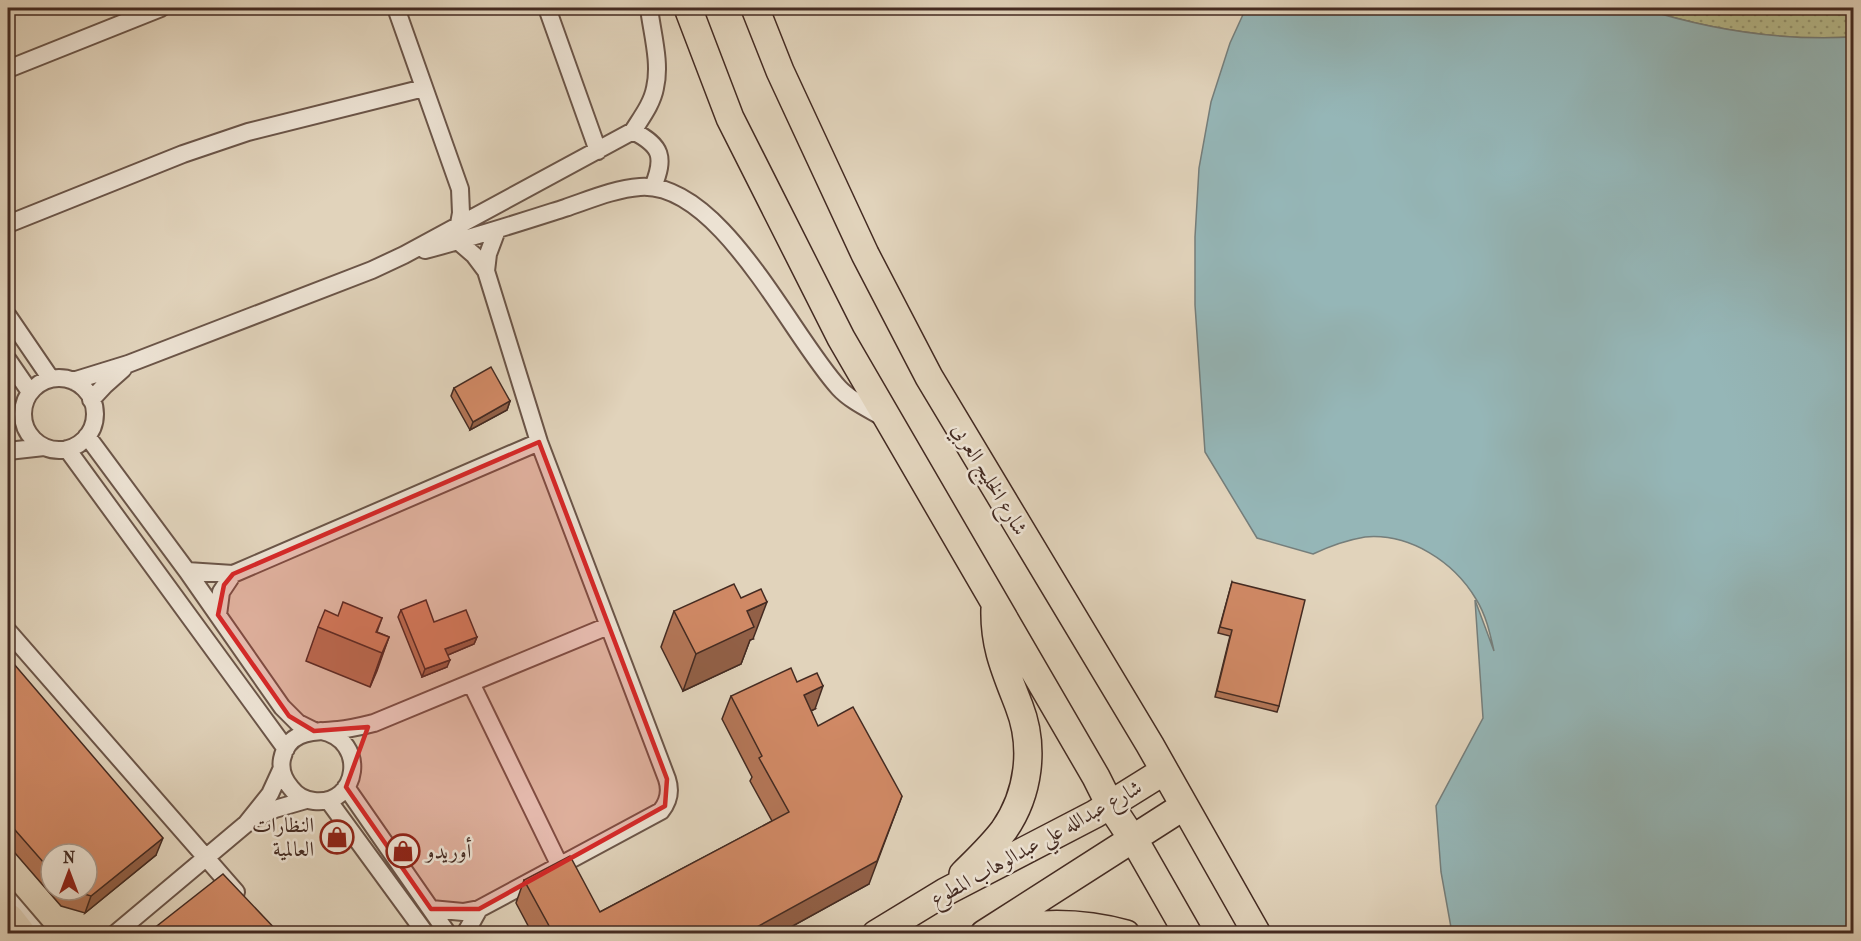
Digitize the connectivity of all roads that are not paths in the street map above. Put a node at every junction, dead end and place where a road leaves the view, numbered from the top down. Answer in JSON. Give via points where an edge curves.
{"nodes":[{"id":1,"x":160,"y":8,"type":"edge"},
{"id":2,"x":396,"y":8,"type":"edge"},
{"id":3,"x":547,"y":8,"type":"edge"},
{"id":4,"x":649,"y":8,"type":"edge"},
{"id":5,"x":688,"y":8,"type":"edge"},
{"id":6,"x":755,"y":8,"type":"edge"},
{"id":7,"x":8,"y":69,"type":"edge"},
{"id":8,"x":424,"y":88,"type":"junction"},
{"id":9,"x":633,"y":131,"type":"junction"},
{"id":10,"x":598,"y":152,"type":"junction"},
{"id":11,"x":653,"y":187,"type":"junction"},
{"id":12,"x":460,"y":189,"type":"junction"},
{"id":13,"x":488,"y":209,"type":"junction"},
{"id":14,"x":8,"y":224,"type":"edge"},
{"id":15,"x":459,"y":224,"type":"junction"},
{"id":16,"x":497,"y":230,"type":"junction"},
{"id":17,"x":459,"y":242,"type":"junction"},
{"id":18,"x":404,"y":255,"type":"junction"},
{"id":19,"x":486,"y":271,"type":"junction"},
{"id":20,"x":8,"y":316,"type":"edge"},
{"id":21,"x":8,"y":360,"type":"edge"},
{"id":22,"x":129,"y":364,"type":"junction"},
{"id":23,"x":51,"y":379,"type":"junction"},
{"id":24,"x":73,"y":381,"type":"junction"},
{"id":25,"x":30,"y":392,"type":"junction"},
{"id":26,"x":91,"y":400,"type":"junction"},
{"id":27,"x":22,"y":416,"type":"junction"},
{"id":28,"x":888,"y":420,"type":"junction"},
{"id":29,"x":87,"y":436,"type":"junction"},
{"id":30,"x":539,"y":442,"type":"junction"},
{"id":31,"x":8,"y":444,"type":"edge"},
{"id":32,"x":44,"y":447,"type":"junction"},
{"id":33,"x":67,"y":449,"type":"junction"},
{"id":34,"x":8,"y":451,"type":"edge"},
{"id":35,"x":187,"y":571,"type":"junction"},
{"id":36,"x":233,"y":573,"type":"junction"},
{"id":37,"x":995,"y":605,"type":"junction"},
{"id":38,"x":218,"y":615,"type":"junction"},
{"id":39,"x":609,"y":626,"type":"junction"},
{"id":40,"x":8,"y":631,"type":"edge"},
{"id":41,"x":471,"y":683,"type":"junction"},
{"id":42,"x":374,"y":723,"type":"junction"},
{"id":43,"x":317,"y":731,"type":"junction"},
{"id":44,"x":286,"y":749,"type":"junction"},
{"id":45,"x":352,"y":761,"type":"junction"},
{"id":46,"x":281,"y":770,"type":"junction"},
{"id":47,"x":1164,"y":771,"type":"junction"},
{"id":48,"x":346,"y":787,"type":"junction"},
{"id":49,"x":306,"y":800,"type":"junction"},
{"id":50,"x":328,"y":800,"type":"junction"},
{"id":51,"x":1110,"y":805,"type":"junction"},
{"id":52,"x":1184,"y":806,"type":"junction"},
{"id":53,"x":246,"y":824,"type":"junction"},
{"id":54,"x":1132,"y":838,"type":"junction"},
{"id":55,"x":206,"y":856,"type":"junction"},
{"id":56,"x":559,"y":864,"type":"junction"},
{"id":57,"x":945,"y":892,"type":"junction"},
{"id":58,"x":8,"y":899,"type":"edge"},
{"id":59,"x":250,"y":908,"type":"edge"},
{"id":60,"x":430,"y":909,"type":"junction"},
{"id":61,"x":479,"y":909,"type":"junction"},
{"id":62,"x":8,"y":920,"type":"edge"},
{"id":63,"x":19,"y":933,"type":"edge"},
{"id":64,"x":38,"y":933,"type":"edge"},
{"id":65,"x":115,"y":933,"type":"edge"},
{"id":66,"x":426,"y":933,"type":"edge"},
{"id":67,"x":448,"y":933,"type":"edge"},
{"id":68,"x":465,"y":933,"type":"edge"},
{"id":69,"x":876,"y":933,"type":"edge"},
{"id":70,"x":986,"y":933,"type":"edge"},
{"id":71,"x":1126,"y":933,"type":"edge"},
{"id":72,"x":1188,"y":933,"type":"edge"},
{"id":73,"x":1257,"y":933,"type":"edge"}],
"edges":[{"from":1,"to":7,"type":"street"},
{"from":2,"to":8,"type":"street"},
{"from":3,"to":10,"type":"street"},
{"from":4,"to":9,"type":"street","via":[[655,88]]},
{"from":5,"to":28,"type":"main road","via":[[730,118]]},
{"from":6,"to":47,"type":"main road","name":"شارع الخليج العربي","via":[[865,254],[929,377]]},
{"from":8,"to":12,"type":"street"},
{"from":8,"to":14,"type":"street","via":[[248,132]]},
{"from":9,"to":10,"type":"street"},
{"from":9,"to":11,"type":"street","via":[[658,150],[661,161]]},
{"from":10,"to":13,"type":"street"},
{"from":11,"to":16,"type":"street","via":[[611,193]]},
{"from":11,"to":28,"type":"street","via":[[699,208],[722,229],[785,312],[822,369],[841,390]]},
{"from":12,"to":13,"type":"street"},
{"from":12,"to":15,"type":"street"},
{"from":13,"to":15,"type":"street"},
{"from":15,"to":18,"type":"street"},
{"from":16,"to":17,"type":"street"},
{"from":16,"to":19,"type":"street"},
{"from":17,"to":18,"type":"street"},
{"from":17,"to":19,"type":"street"},
{"from":18,"to":22,"type":"street"},
{"from":19,"to":30,"type":"street"},
{"from":20,"to":23,"type":"street"},
{"from":21,"to":25,"type":"street"},
{"from":22,"to":24,"type":"street"},
{"from":22,"to":26,"type":"street"},
{"from":23,"to":24,"type":"street"},
{"from":23,"to":25,"type":"street"},
{"from":24,"to":26,"type":"street"},
{"from":25,"to":27,"type":"street"},
{"from":26,"to":29,"type":"street","via":[[95,417]]},
{"from":27,"to":31,"type":"street"},
{"from":27,"to":32,"type":"street","via":[[29,435]]},
{"from":28,"to":37,"type":"main road"},
{"from":29,"to":33,"type":"street"},
{"from":29,"to":35,"type":"street"},
{"from":30,"to":36,"type":"street"},
{"from":30,"to":39,"type":"street"},
{"from":32,"to":33,"type":"street"},
{"from":32,"to":34,"type":"street"},
{"from":33,"to":44,"type":"street"},
{"from":35,"to":36,"type":"street"},
{"from":35,"to":38,"type":"street"},
{"from":36,"to":38,"type":"street","via":[[221,592]]},
{"from":37,"to":51,"type":"main road"},
{"from":37,"to":57,"type":"main road","via":[[998,652],[1026,734],[1026,777],[1018,805],[1004,830]]},
{"from":38,"to":43,"type":"street","via":[[289,716]]},
{"from":39,"to":41,"type":"street"},
{"from":39,"to":56,"type":"street","via":[[670,793],[661,811]]},
{"from":40,"to":55,"type":"street"},
{"from":41,"to":42,"type":"street"},
{"from":41,"to":56,"type":"street"},
{"from":42,"to":43,"type":"street"},
{"from":42,"to":45,"type":"street"},
{"from":43,"to":44,"type":"street","via":[[297,736]]},
{"from":43,"to":45,"type":"street","via":[[328,732],[342,741]]},
{"from":44,"to":46,"type":"street"},
{"from":45,"to":48,"type":"street"},
{"from":46,"to":49,"type":"street","via":[[288,786]]},
{"from":46,"to":53,"type":"street","via":[[270,794]]},
{"from":47,"to":51,"type":"main road","name":"شارع عبدالله علي عبدالوهاب المطوع"},
{"from":47,"to":52,"type":"main road","name":"شارع الخليج العربي"},
{"from":48,"to":50,"type":"street"},
{"from":48,"to":60,"type":"street"},
{"from":49,"to":50,"type":"street"},
{"from":49,"to":53,"type":"street","via":[[275,809]]},
{"from":50,"to":66,"type":"street"},
{"from":51,"to":54,"type":"main road"},
{"from":51,"to":57,"type":"main road","name":"شارع عبدالله علي عبدالوهاب المطوع"},
{"from":52,"to":54,"type":"main road","name":"شارع عبدالله علي عبدالوهاب المطوع"},
{"from":52,"to":73,"type":"main road","name":"شارع الخليج العربي"},
{"from":53,"to":55,"type":"street"},
{"from":54,"to":70,"type":"main road","name":"شارع عبدالله علي عبدالوهاب المطوع"},
{"from":54,"to":72,"type":"main road"},
{"from":55,"to":59,"type":"street"},
{"from":55,"to":65,"type":"street"},
{"from":56,"to":61,"type":"street"},
{"from":57,"to":69,"type":"main road","name":"شارع عبدالله علي عبدالوهاب المطوع"},
{"from":58,"to":64,"type":"street"},
{"from":60,"to":61,"type":"street"},
{"from":60,"to":67,"type":"street"},
{"from":61,"to":68,"type":"street"},
{"from":62,"to":63,"type":"highway"},
{"from":70,"to":71,"type":"main road","via":[[1062,924]]}]}
